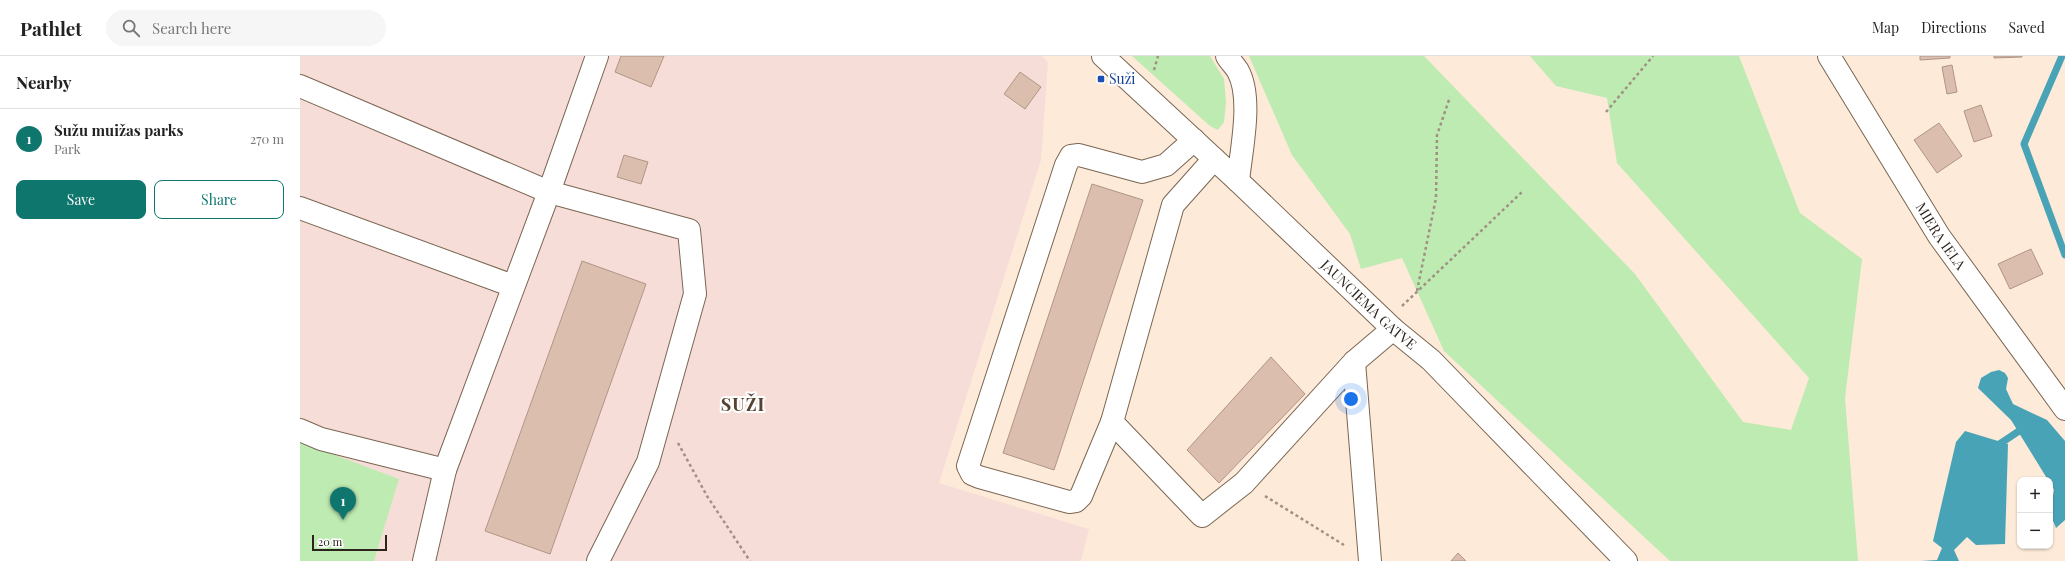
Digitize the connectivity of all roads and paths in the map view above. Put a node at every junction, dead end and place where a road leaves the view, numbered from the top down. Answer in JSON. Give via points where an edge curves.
{"nodes":[{"id":1,"x":597,"y":56,"type":"edge"},
{"id":2,"x":1103,"y":56,"type":"edge"},
{"id":3,"x":1227,"y":56,"type":"edge"},
{"id":4,"x":1653,"y":56,"type":"edge"},
{"id":5,"x":1828,"y":56,"type":"edge"},
{"id":6,"x":300,"y":86,"type":"edge"},
{"id":7,"x":1450,"y":97,"type":"dead end"},
{"id":8,"x":1606,"y":112,"type":"dead end"},
{"id":9,"x":1194,"y":140,"type":"junction"},
{"id":10,"x":1214,"y":159,"type":"junction"},
{"id":11,"x":1238,"y":181,"type":"junction"},
{"id":12,"x":548,"y":192,"type":"junction"},
{"id":13,"x":1522,"y":192,"type":"dead end"},
{"id":14,"x":300,"y":208,"type":"edge"},
{"id":15,"x":513,"y":286,"type":"junction"},
{"id":16,"x":1417,"y":291,"type":"junction"},
{"id":17,"x":1389,"y":326,"type":"junction"},
{"id":18,"x":1354,"y":362,"type":"junction"},
{"id":19,"x":2065,"y":409,"type":"edge"},
{"id":20,"x":662,"y":412,"type":"junction"},
{"id":21,"x":1112,"y":422,"type":"junction"},
{"id":22,"x":300,"y":430,"type":"edge"},
{"id":23,"x":444,"y":470,"type":"junction"},
{"id":24,"x":1244,"y":482,"type":"junction"},
{"id":25,"x":1350,"y":549,"type":"dead end"},
{"id":26,"x":424,"y":561,"type":"edge"},
{"id":27,"x":598,"y":561,"type":"edge"},
{"id":28,"x":750,"y":561,"type":"edge"},
{"id":29,"x":1370,"y":561,"type":"edge"},
{"id":30,"x":1626,"y":561,"type":"edge"}],
"edges":[{"from":1,"to":12,"type":"main road"},
{"from":2,"to":9,"type":"main road","name":"JAUNCIEMA GATVE"},
{"from":3,"to":11,"type":"main road","via":[[1238,72],[1244,94],[1244,130]]},
{"from":4,"to":8,"type":"path"},
{"from":5,"to":19,"type":"main road","name":"MIERA IELA","via":[[1939,236]]},
{"from":6,"to":12,"type":"main road"},
{"from":7,"to":16,"type":"path","via":[[1437,135],[1436,198]]},
{"from":9,"to":10,"type":"main road","name":"JAUNCIEMA GATVE"},
{"from":9,"to":21,"type":"main road","via":[[1166,165],[1142,172],[1079,155],[1071,156],[968,466],[972,474],[979,478],[1069,502],[1076,501],[1081,496]]},
{"from":10,"to":11,"type":"main road","name":"JAUNCIEMA GATVE"},
{"from":10,"to":21,"type":"main road","via":[[1173,205]]},
{"from":11,"to":17,"type":"main road","name":"JAUNCIEMA GATVE"},
{"from":12,"to":15,"type":"main road"},
{"from":12,"to":20,"type":"main road","via":[[689,230],[695,294]]},
{"from":13,"to":16,"type":"path"},
{"from":14,"to":15,"type":"main road"},
{"from":15,"to":23,"type":"main road"},
{"from":16,"to":17,"type":"path"},
{"from":17,"to":18,"type":"main road"},
{"from":17,"to":30,"type":"main road","name":"JAUNCIEMA GATVE","via":[[1431,360]]},
{"from":18,"to":24,"type":"main road"},
{"from":18,"to":29,"type":"main road"},
{"from":20,"to":27,"type":"main road","via":[[648,462]]},
{"from":20,"to":28,"type":"path","via":[[707,496]]},
{"from":21,"to":24,"type":"main road","via":[[1202,516]]},
{"from":22,"to":23,"type":"main road","via":[[320,439]]},
{"from":23,"to":26,"type":"main road"},
{"from":24,"to":25,"type":"path"}]}
